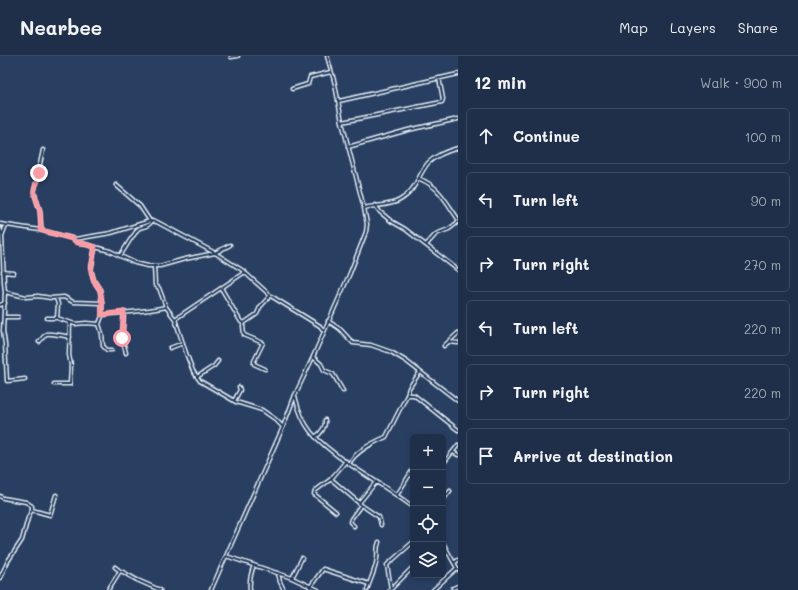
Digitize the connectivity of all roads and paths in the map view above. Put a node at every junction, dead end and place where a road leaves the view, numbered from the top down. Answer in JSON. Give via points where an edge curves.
{"nodes":[{"id":1,"x":238,"y":56,"type":"edge"},
{"id":2,"x":327,"y":56,"type":"edge"},
{"id":3,"x":231,"y":57,"type":"dead end"},
{"id":4,"x":331,"y":72,"type":"junction"},
{"id":5,"x":458,"y":74,"type":"edge"},
{"id":6,"x":439,"y":78,"type":"junction"},
{"id":7,"x":292,"y":89,"type":"dead end"},
{"id":8,"x":339,"y":101,"type":"junction"},
{"id":9,"x":458,"y":119,"type":"edge"},
{"id":10,"x":342,"y":122,"type":"junction"},
{"id":11,"x":348,"y":147,"type":"junction"},
{"id":12,"x":458,"y":148,"type":"edge"},
{"id":13,"x":43,"y":150,"type":"dead end"},
{"id":14,"x":419,"y":179,"type":"junction"},
{"id":15,"x":116,"y":185,"type":"dead end"},
{"id":16,"x":375,"y":205,"type":"junction"},
{"id":17,"x":364,"y":208,"type":"junction"},
{"id":18,"x":458,"y":220,"type":"edge"},
{"id":19,"x":151,"y":221,"type":"junction"},
{"id":20,"x":0,"y":224,"type":"edge"},
{"id":21,"x":6,"y":225,"type":"junction"},
{"id":22,"x":0,"y":228,"type":"edge"},
{"id":23,"x":40,"y":230,"type":"junction"},
{"id":24,"x":2,"y":236,"type":"junction"},
{"id":25,"x":74,"y":240,"type":"junction"},
{"id":26,"x":230,"y":245,"type":"dead end"},
{"id":27,"x":426,"y":245,"type":"junction"},
{"id":28,"x":95,"y":247,"type":"junction"},
{"id":29,"x":215,"y":253,"type":"junction"},
{"id":30,"x":120,"y":256,"type":"junction"},
{"id":31,"x":154,"y":266,"type":"junction"},
{"id":32,"x":458,"y":270,"type":"edge"},
{"id":33,"x":3,"y":272,"type":"junction"},
{"id":34,"x":245,"y":272,"type":"junction"},
{"id":35,"x":14,"y":273,"type":"dead end"},
{"id":36,"x":4,"y":282,"type":"junction"},
{"id":37,"x":0,"y":283,"type":"edge"},
{"id":38,"x":221,"y":288,"type":"junction"},
{"id":39,"x":5,"y":292,"type":"junction"},
{"id":40,"x":271,"y":296,"type":"junction"},
{"id":41,"x":56,"y":298,"type":"junction"},
{"id":42,"x":5,"y":303,"type":"junction"},
{"id":43,"x":102,"y":303,"type":"junction"},
{"id":44,"x":0,"y":305,"type":"edge"},
{"id":45,"x":166,"y":307,"type":"junction"},
{"id":46,"x":124,"y":312,"type":"junction"},
{"id":47,"x":102,"y":315,"type":"junction"},
{"id":48,"x":5,"y":317,"type":"junction"},
{"id":49,"x":18,"y":317,"type":"dead end"},
{"id":50,"x":47,"y":318,"type":"dead end"},
{"id":51,"x":57,"y":318,"type":"junction"},
{"id":52,"x":175,"y":319,"type":"junction"},
{"id":53,"x":328,"y":321,"type":"junction"},
{"id":54,"x":70,"y":323,"type":"junction"},
{"id":55,"x":244,"y":323,"type":"junction"},
{"id":56,"x":99,"y":324,"type":"junction"},
{"id":57,"x":320,"y":326,"type":"junction"},
{"id":58,"x":326,"y":326,"type":"junction"},
{"id":59,"x":324,"y":331,"type":"junction"},
{"id":60,"x":458,"y":333,"type":"edge"},
{"id":61,"x":70,"y":337,"type":"junction"},
{"id":62,"x":39,"y":342,"type":"dead end"},
{"id":63,"x":449,"y":342,"type":"junction"},
{"id":64,"x":183,"y":343,"type":"junction"},
{"id":65,"x":458,"y":344,"type":"edge"},
{"id":66,"x":444,"y":346,"type":"dead end"},
{"id":67,"x":170,"y":348,"type":"dead end"},
{"id":68,"x":112,"y":350,"type":"dead end"},
{"id":69,"x":126,"y":353,"type":"dead end"},
{"id":70,"x":313,"y":357,"type":"junction"},
{"id":71,"x":218,"y":361,"type":"dead end"},
{"id":72,"x":265,"y":369,"type":"dead end"},
{"id":73,"x":420,"y":372,"type":"junction"},
{"id":74,"x":197,"y":377,"type":"junction"},
{"id":75,"x":25,"y":380,"type":"dead end"},
{"id":76,"x":54,"y":384,"type":"dead end"},
{"id":77,"x":239,"y":387,"type":"dead end"},
{"id":78,"x":344,"y":391,"type":"dead end"},
{"id":79,"x":295,"y":395,"type":"junction"},
{"id":80,"x":407,"y":395,"type":"junction"},
{"id":81,"x":234,"y":400,"type":"junction"},
{"id":82,"x":458,"y":401,"type":"edge"},
{"id":83,"x":325,"y":420,"type":"dead end"},
{"id":84,"x":282,"y":427,"type":"junction"},
{"id":85,"x":458,"y":430,"type":"edge"},
{"id":86,"x":315,"y":437,"type":"junction"},
{"id":87,"x":458,"y":445,"type":"edge"},
{"id":88,"x":453,"y":452,"type":"junction"},
{"id":89,"x":458,"y":455,"type":"edge"},
{"id":90,"x":446,"y":460,"type":"edge"},
{"id":91,"x":346,"y":461,"type":"junction"},
{"id":92,"x":349,"y":464,"type":"junction"},
{"id":93,"x":412,"y":470,"type":"edge"},
{"id":94,"x":330,"y":479,"type":"junction"},
{"id":95,"x":376,"y":482,"type":"junction"},
{"id":96,"x":450,"y":491,"type":"dead end"},
{"id":97,"x":56,"y":495,"type":"dead end"},
{"id":98,"x":397,"y":495,"type":"junction"},
{"id":99,"x":0,"y":496,"type":"edge"},
{"id":100,"x":446,"y":496,"type":"edge"},
{"id":101,"x":360,"y":504,"type":"junction"},
{"id":102,"x":411,"y":506,"type":"edge"},
{"id":103,"x":32,"y":510,"type":"junction"},
{"id":104,"x":336,"y":512,"type":"dead end"},
{"id":105,"x":381,"y":524,"type":"dead end"},
{"id":106,"x":354,"y":526,"type":"dead end"},
{"id":107,"x":379,"y":542,"type":"dead end"},
{"id":108,"x":410,"y":545,"type":"edge"},
{"id":109,"x":446,"y":550,"type":"edge"},
{"id":110,"x":226,"y":556,"type":"junction"},
{"id":111,"x":302,"y":558,"type":"dead end"},
{"id":112,"x":458,"y":560,"type":"edge"},
{"id":113,"x":454,"y":563,"type":"junction"},
{"id":114,"x":254,"y":565,"type":"junction"},
{"id":115,"x":115,"y":567,"type":"dead end"},
{"id":116,"x":457,"y":569,"type":"edge"},
{"id":117,"x":0,"y":570,"type":"edge"},
{"id":118,"x":410,"y":570,"type":"edge"},
{"id":119,"x":3,"y":571,"type":"junction"},
{"id":120,"x":120,"y":572,"type":"junction"},
{"id":121,"x":278,"y":573,"type":"junction"},
{"id":122,"x":0,"y":578,"type":"edge"},
{"id":123,"x":292,"y":578,"type":"junction"},
{"id":124,"x":369,"y":584,"type":"junction"},
{"id":125,"x":458,"y":586,"type":"edge"},
{"id":126,"x":310,"y":588,"type":"edge"},
{"id":127,"x":453,"y":588,"type":"dead end"},
{"id":128,"x":390,"y":589,"type":"edge"},
{"id":129,"x":108,"y":590,"type":"edge"},
{"id":130,"x":160,"y":590,"type":"edge"},
{"id":131,"x":211,"y":590,"type":"edge"},
{"id":132,"x":250,"y":590,"type":"edge"},
{"id":133,"x":284,"y":590,"type":"edge"},
{"id":134,"x":318,"y":590,"type":"edge"},
{"id":135,"x":367,"y":590,"type":"edge"},
{"id":136,"x":433,"y":590,"type":"edge"}],
"edges":[{"from":1,"to":3,"type":"street"},
{"from":2,"to":4,"type":"street"},
{"from":4,"to":7,"type":"street","via":[[310,77],[308,84]]},
{"from":4,"to":8,"type":"street"},
{"from":5,"to":6,"type":"street"},
{"from":6,"to":8,"type":"street"},
{"from":6,"to":10,"type":"street","via":[[442,102]]},
{"from":8,"to":10,"type":"street"},
{"from":9,"to":11,"type":"street"},
{"from":10,"to":11,"type":"street"},
{"from":11,"to":17,"type":"street"},
{"from":12,"to":14,"type":"street","via":[[434,157]]},
{"from":13,"to":23,"type":"street","via":[[34,192],[40,211]]},
{"from":14,"to":16,"type":"street","via":[[400,200],[392,204]]},
{"from":14,"to":18,"type":"street","via":[[440,193]]},
{"from":15,"to":19,"type":"street","via":[[140,206]]},
{"from":16,"to":17,"type":"street"},
{"from":16,"to":27,"type":"street","via":[[386,217]]},
{"from":17,"to":53,"type":"street","via":[[367,224],[363,241]]},
{"from":18,"to":27,"type":"street","via":[[449,229],[433,236]]},
{"from":19,"to":25,"type":"street"},
{"from":19,"to":29,"type":"street"},
{"from":19,"to":30,"type":"street","via":[[146,227],[136,230]]},
{"from":20,"to":21,"type":"street"},
{"from":21,"to":23,"type":"street"},
{"from":21,"to":24,"type":"street"},
{"from":22,"to":24,"type":"street"},
{"from":23,"to":25,"type":"street"},
{"from":24,"to":33,"type":"street"},
{"from":25,"to":28,"type":"street"},
{"from":26,"to":29,"type":"street"},
{"from":27,"to":32,"type":"street"},
{"from":28,"to":30,"type":"street"},
{"from":28,"to":43,"type":"street","via":[[91,270],[100,290]]},
{"from":29,"to":31,"type":"street"},
{"from":29,"to":34,"type":"street"},
{"from":30,"to":31,"type":"street","via":[[135,263]]},
{"from":31,"to":45,"type":"street","via":[[155,284]]},
{"from":33,"to":35,"type":"street"},
{"from":33,"to":36,"type":"street"},
{"from":34,"to":38,"type":"street"},
{"from":34,"to":40,"type":"street"},
{"from":36,"to":37,"type":"street"},
{"from":36,"to":39,"type":"street"},
{"from":38,"to":52,"type":"street"},
{"from":38,"to":55,"type":"street"},
{"from":39,"to":41,"type":"street","via":[[26,297]]},
{"from":39,"to":42,"type":"street"},
{"from":40,"to":55,"type":"street","via":[[257,314]]},
{"from":40,"to":57,"type":"street"},
{"from":41,"to":43,"type":"street","via":[[64,297],[74,302]]},
{"from":41,"to":51,"type":"street"},
{"from":42,"to":44,"type":"street"},
{"from":42,"to":48,"type":"street"},
{"from":43,"to":47,"type":"street"},
{"from":45,"to":46,"type":"street","via":[[150,311]]},
{"from":45,"to":52,"type":"street"},
{"from":46,"to":47,"type":"street"},
{"from":46,"to":69,"type":"street","via":[[122,338]]},
{"from":47,"to":56,"type":"street"},
{"from":48,"to":49,"type":"street"},
{"from":48,"to":75,"type":"street","via":[[3,330],[7,380]]},
{"from":50,"to":51,"type":"street"},
{"from":51,"to":54,"type":"street"},
{"from":52,"to":64,"type":"street"},
{"from":53,"to":58,"type":"street"},
{"from":53,"to":73,"type":"street","via":[[353,343],[371,345],[391,352]]},
{"from":54,"to":56,"type":"street"},
{"from":54,"to":61,"type":"street"},
{"from":55,"to":72,"type":"street","via":[[244,335],[263,343],[254,364]]},
{"from":56,"to":68,"type":"street","via":[[103,346],[107,350]]},
{"from":57,"to":58,"type":"street"},
{"from":57,"to":59,"type":"street"},
{"from":58,"to":59,"type":"street"},
{"from":59,"to":70,"type":"street"},
{"from":60,"to":63,"type":"street"},
{"from":61,"to":62,"type":"street","via":[[49,334]]},
{"from":61,"to":76,"type":"street","via":[[70,384]]},
{"from":63,"to":65,"type":"street"},
{"from":63,"to":66,"type":"street"},
{"from":64,"to":67,"type":"street"},
{"from":64,"to":74,"type":"street"},
{"from":70,"to":78,"type":"street","via":[[324,370],[333,374]]},
{"from":70,"to":79,"type":"street"},
{"from":71,"to":74,"type":"street"},
{"from":73,"to":80,"type":"street"},
{"from":73,"to":82,"type":"street"},
{"from":74,"to":81,"type":"street"},
{"from":77,"to":81,"type":"street","via":[[240,390]]},
{"from":79,"to":84,"type":"street"},
{"from":79,"to":86,"type":"street","via":[[303,418]]},
{"from":80,"to":85,"type":"street","via":[[414,395]]},
{"from":80,"to":92,"type":"street","via":[[386,437],[374,441],[354,456]]},
{"from":81,"to":84,"type":"street","via":[[262,410]]},
{"from":83,"to":86,"type":"street","via":[[320,433]]},
{"from":84,"to":110,"type":"street"},
{"from":86,"to":91,"type":"street"},
{"from":87,"to":88,"type":"street"},
{"from":88,"to":89,"type":"street"},
{"from":88,"to":90,"type":"street"},
{"from":91,"to":92,"type":"street"},
{"from":91,"to":94,"type":"street"},
{"from":92,"to":95,"type":"street"},
{"from":93,"to":98,"type":"street"},
{"from":94,"to":101,"type":"street"},
{"from":94,"to":104,"type":"street","via":[[314,494]]},
{"from":95,"to":98,"type":"street"},
{"from":95,"to":101,"type":"street"},
{"from":96,"to":100,"type":"street"},
{"from":97,"to":103,"type":"street","via":[[50,515]]},
{"from":98,"to":102,"type":"street"},
{"from":99,"to":103,"type":"street","via":[[26,502],[32,506]]},
{"from":101,"to":105,"type":"street","via":[[378,517]]},
{"from":101,"to":106,"type":"street","via":[[350,522]]},
{"from":103,"to":119,"type":"street","via":[[22,540]]},
{"from":107,"to":124,"type":"street"},
{"from":108,"to":128,"type":"street","via":[[387,565]]},
{"from":109,"to":113,"type":"street"},
{"from":110,"to":114,"type":"street"},
{"from":110,"to":131,"type":"street"},
{"from":111,"to":123,"type":"street"},
{"from":112,"to":113,"type":"street"},
{"from":113,"to":116,"type":"street"},
{"from":114,"to":121,"type":"street"},
{"from":114,"to":132,"type":"street","via":[[250,574]]},
{"from":115,"to":120,"type":"street"},
{"from":116,"to":136,"type":"street"},
{"from":117,"to":119,"type":"street"},
{"from":118,"to":128,"type":"street"},
{"from":119,"to":122,"type":"street"},
{"from":120,"to":129,"type":"street"},
{"from":120,"to":130,"type":"street"},
{"from":121,"to":123,"type":"street"},
{"from":121,"to":133,"type":"street"},
{"from":123,"to":126,"type":"street"},
{"from":124,"to":126,"type":"street","via":[[323,569]]},
{"from":124,"to":135,"type":"street"},
{"from":125,"to":127,"type":"street"},
{"from":126,"to":134,"type":"street"}]}
